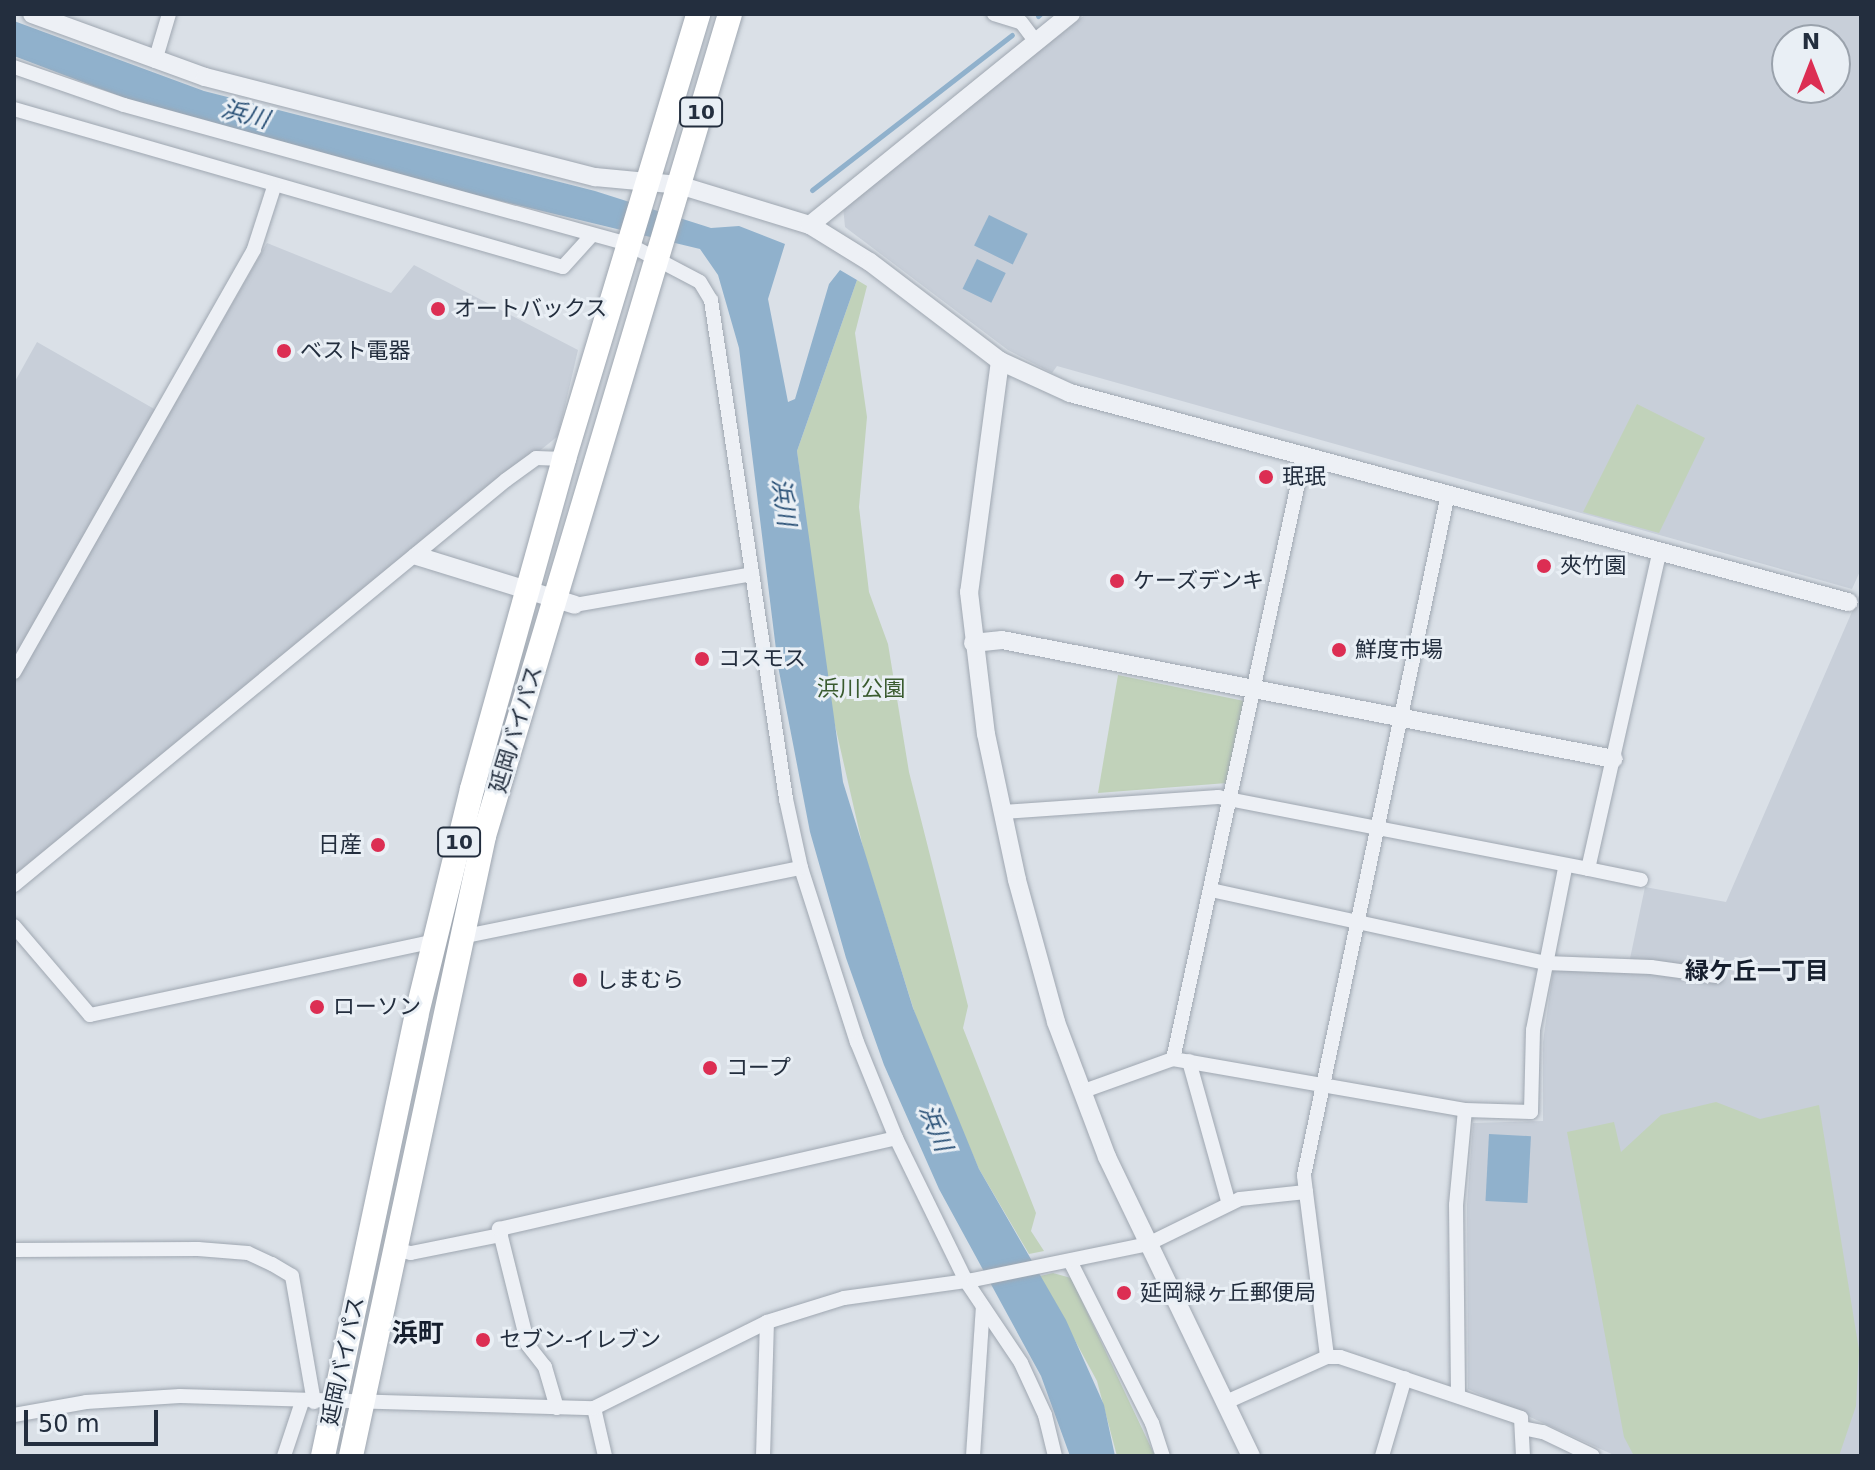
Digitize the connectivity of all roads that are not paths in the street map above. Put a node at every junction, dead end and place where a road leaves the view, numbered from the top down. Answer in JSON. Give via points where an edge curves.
{"nodes":[{"id":1,"x":32,"y":14,"type":"edge"},
{"id":2,"x":169,"y":14,"type":"edge"},
{"id":3,"x":698,"y":14,"type":"edge"},
{"id":4,"x":730,"y":14,"type":"edge"},
{"id":5,"x":994,"y":14,"type":"edge"},
{"id":6,"x":1071,"y":14,"type":"edge"},
{"id":7,"x":1036,"y":42,"type":"junction"},
{"id":8,"x":155,"y":61,"type":"junction"},
{"id":9,"x":14,"y":67,"type":"edge"},
{"id":10,"x":14,"y":109,"type":"edge"},
{"id":11,"x":679,"y":185,"type":"junction"},
{"id":12,"x":274,"y":187,"type":"junction"},
{"id":13,"x":643,"y":192,"type":"junction"},
{"id":14,"x":810,"y":225,"type":"junction"},
{"id":15,"x":592,"y":235,"type":"junction"},
{"id":16,"x":629,"y":241,"type":"junction"},
{"id":17,"x":660,"y":251,"type":"junction"},
{"id":18,"x":1000,"y":361,"type":"junction"},
{"id":19,"x":1304,"y":456,"type":"junction"},
{"id":20,"x":564,"y":459,"type":"junction"},
{"id":21,"x":1448,"y":494,"type":"junction"},
{"id":22,"x":1660,"y":550,"type":"junction"},
{"id":23,"x":417,"y":556,"type":"junction"},
{"id":24,"x":752,"y":574,"type":"junction"},
{"id":25,"x":527,"y":591,"type":"junction"},
{"id":26,"x":565,"y":602,"type":"junction"},
{"id":27,"x":1848,"y":602,"type":"dead end"},
{"id":28,"x":973,"y":643,"type":"junction"},
{"id":29,"x":14,"y":672,"type":"edge"},
{"id":30,"x":1255,"y":688,"type":"junction"},
{"id":31,"x":1402,"y":715,"type":"junction"},
{"id":32,"x":1614,"y":759,"type":"junction"},
{"id":33,"x":1231,"y":799,"type":"junction"},
{"id":34,"x":1003,"y":812,"type":"junction"},
{"id":35,"x":1378,"y":832,"type":"junction"},
{"id":36,"x":801,"y":868,"type":"junction"},
{"id":37,"x":1565,"y":869,"type":"junction"},
{"id":38,"x":1588,"y":869,"type":"junction"},
{"id":39,"x":1641,"y":880,"type":"dead end"},
{"id":40,"x":14,"y":885,"type":"edge"},
{"id":41,"x":1211,"y":890,"type":"junction"},
{"id":42,"x":1356,"y":923,"type":"junction"},
{"id":43,"x":14,"y":926,"type":"edge"},
{"id":44,"x":461,"y":937,"type":"junction"},
{"id":45,"x":435,"y":941,"type":"junction"},
{"id":46,"x":1546,"y":963,"type":"junction"},
{"id":47,"x":1716,"y":976,"type":"dead end"},
{"id":48,"x":1173,"y":1059,"type":"junction"},
{"id":49,"x":1189,"y":1061,"type":"junction"},
{"id":50,"x":1323,"y":1083,"type":"junction"},
{"id":51,"x":1081,"y":1092,"type":"junction"},
{"id":52,"x":1465,"y":1110,"type":"junction"},
{"id":53,"x":896,"y":1138,"type":"junction"},
{"id":54,"x":1306,"y":1192,"type":"junction"},
{"id":55,"x":1229,"y":1204,"type":"junction"},
{"id":56,"x":501,"y":1235,"type":"junction"},
{"id":57,"x":1148,"y":1244,"type":"junction"},
{"id":58,"x":393,"y":1249,"type":"junction"},
{"id":59,"x":14,"y":1250,"type":"edge"},
{"id":60,"x":1070,"y":1261,"type":"junction"},
{"id":61,"x":969,"y":1280,"type":"junction"},
{"id":62,"x":983,"y":1307,"type":"junction"},
{"id":63,"x":767,"y":1322,"type":"junction"},
{"id":64,"x":1327,"y":1357,"type":"junction"},
{"id":65,"x":1405,"y":1378,"type":"junction"},
{"id":66,"x":1458,"y":1394,"type":"junction"},
{"id":67,"x":316,"y":1402,"type":"junction"},
{"id":68,"x":361,"y":1403,"type":"junction"},
{"id":69,"x":1224,"y":1403,"type":"junction"},
{"id":70,"x":557,"y":1408,"type":"junction"},
{"id":71,"x":594,"y":1408,"type":"junction"},
{"id":72,"x":14,"y":1415,"type":"edge"},
{"id":73,"x":1522,"y":1428,"type":"junction"},
{"id":74,"x":284,"y":1456,"type":"edge"},
{"id":75,"x":323,"y":1456,"type":"edge"},
{"id":76,"x":351,"y":1456,"type":"edge"},
{"id":77,"x":605,"y":1456,"type":"edge"},
{"id":78,"x":763,"y":1456,"type":"edge"},
{"id":79,"x":973,"y":1456,"type":"edge"},
{"id":80,"x":1055,"y":1456,"type":"edge"},
{"id":81,"x":1163,"y":1456,"type":"edge"},
{"id":82,"x":1251,"y":1456,"type":"edge"},
{"id":83,"x":1382,"y":1456,"type":"edge"},
{"id":84,"x":1523,"y":1456,"type":"edge"},
{"id":85,"x":1593,"y":1456,"type":"edge"}],
"edges":[{"from":1,"to":8,"type":"street"},
{"from":2,"to":8,"type":"street"},
{"from":3,"to":13,"type":"highway","name":"延岡バイパス","number":"10"},
{"from":4,"to":11,"type":"highway","name":"延岡バイパス","number":"10"},
{"from":5,"to":7,"type":"street","via":[[1021,22]]},
{"from":6,"to":7,"type":"street"},
{"from":7,"to":14,"type":"street"},
{"from":8,"to":13,"type":"street"},
{"from":9,"to":15,"type":"street","via":[[124,105]]},
{"from":10,"to":12,"type":"street"},
{"from":11,"to":13,"type":"street"},
{"from":11,"to":14,"type":"street"},
{"from":11,"to":17,"type":"highway","name":"延岡バイパス","number":"10"},
{"from":12,"to":15,"type":"street","via":[[563,267]]},
{"from":12,"to":29,"type":"street","via":[[254,249]]},
{"from":13,"to":16,"type":"highway","name":"延岡バイパス","number":"10"},
{"from":14,"to":18,"type":"street","via":[[870,262]]},
{"from":15,"to":16,"type":"street"},
{"from":16,"to":17,"type":"street"},
{"from":16,"to":20,"type":"highway","name":"延岡バイパス","number":"10"},
{"from":17,"to":24,"type":"street","via":[[700,282],[711,300]]},
{"from":17,"to":26,"type":"highway","name":"延岡バイパス","number":"10"},
{"from":18,"to":19,"type":"street","via":[[1070,393]]},
{"from":18,"to":28,"type":"street","via":[[972,542]]},
{"from":19,"to":21,"type":"street"},
{"from":19,"to":30,"type":"street"},
{"from":20,"to":23,"type":"street","via":[[536,458]]},
{"from":20,"to":25,"type":"highway","name":"延岡バイパス","number":"10"},
{"from":21,"to":22,"type":"street"},
{"from":21,"to":31,"type":"street"},
{"from":22,"to":27,"type":"street"},
{"from":22,"to":32,"type":"street"},
{"from":23,"to":25,"type":"street"},
{"from":23,"to":40,"type":"street"},
{"from":24,"to":26,"type":"street"},
{"from":24,"to":36,"type":"street"},
{"from":25,"to":26,"type":"street"},
{"from":25,"to":45,"type":"highway","name":"延岡バイパス","number":"10"},
{"from":26,"to":44,"type":"highway","name":"延岡バイパス","number":"10","via":[[484,836]]},
{"from":28,"to":30,"type":"street","via":[[1002,640]]},
{"from":28,"to":34,"type":"street"},
{"from":30,"to":31,"type":"street"},
{"from":30,"to":33,"type":"street"},
{"from":31,"to":32,"type":"street"},
{"from":31,"to":35,"type":"street"},
{"from":32,"to":38,"type":"street"},
{"from":33,"to":34,"type":"street"},
{"from":33,"to":35,"type":"street"},
{"from":33,"to":41,"type":"street"},
{"from":34,"to":51,"type":"street","via":[[1038,962]]},
{"from":35,"to":37,"type":"street"},
{"from":35,"to":42,"type":"street"},
{"from":36,"to":44,"type":"street"},
{"from":36,"to":53,"type":"street","via":[[857,1042]]},
{"from":37,"to":38,"type":"street"},
{"from":37,"to":46,"type":"street"},
{"from":38,"to":39,"type":"street"},
{"from":41,"to":42,"type":"street"},
{"from":41,"to":48,"type":"street"},
{"from":42,"to":46,"type":"street"},
{"from":42,"to":50,"type":"street"},
{"from":43,"to":45,"type":"street","via":[[90,1015]]},
{"from":44,"to":58,"type":"highway","name":"延岡バイパス","number":"10"},
{"from":45,"to":67,"type":"highway","name":"延岡バイパス","number":"10"},
{"from":46,"to":47,"type":"street","via":[[1651,967]]},
{"from":46,"to":52,"type":"street","via":[[1533,1030],[1531,1112]]},
{"from":48,"to":49,"type":"street"},
{"from":48,"to":51,"type":"street"},
{"from":49,"to":50,"type":"street"},
{"from":49,"to":55,"type":"street"},
{"from":50,"to":52,"type":"street"},
{"from":50,"to":54,"type":"street","via":[[1304,1175]]},
{"from":51,"to":57,"type":"street"},
{"from":52,"to":66,"type":"street","via":[[1456,1205]]},
{"from":53,"to":56,"type":"street","via":[[499,1229]]},
{"from":53,"to":61,"type":"street"},
{"from":54,"to":55,"type":"street"},
{"from":54,"to":64,"type":"street"},
{"from":55,"to":57,"type":"street"},
{"from":56,"to":58,"type":"street","via":[[411,1253]]},
{"from":56,"to":70,"type":"street","via":[[528,1345],[545,1367]]},
{"from":57,"to":60,"type":"street"},
{"from":57,"to":69,"type":"street"},
{"from":58,"to":68,"type":"highway","name":"延岡バイパス","number":"10"},
{"from":59,"to":67,"type":"street","via":[[211,1250],[248,1253],[272,1264],[292,1276]]},
{"from":60,"to":61,"type":"street"},
{"from":60,"to":81,"type":"street","via":[[1152,1423]]},
{"from":61,"to":62,"type":"street"},
{"from":61,"to":63,"type":"street","via":[[844,1298]]},
{"from":62,"to":79,"type":"street"},
{"from":62,"to":80,"type":"street","via":[[1021,1363],[1045,1415]]},
{"from":63,"to":71,"type":"street"},
{"from":63,"to":78,"type":"street"},
{"from":64,"to":65,"type":"street"},
{"from":64,"to":69,"type":"street"},
{"from":65,"to":66,"type":"street"},
{"from":65,"to":83,"type":"street"},
{"from":66,"to":73,"type":"street","via":[[1521,1418]]},
{"from":67,"to":68,"type":"street"},
{"from":67,"to":72,"type":"street","via":[[180,1396],[86,1402]]},
{"from":67,"to":74,"type":"street"},
{"from":67,"to":75,"type":"highway","name":"延岡バイパス","number":"10"},
{"from":68,"to":70,"type":"street"},
{"from":68,"to":76,"type":"highway","name":"延岡バイパス","number":"10"},
{"from":69,"to":82,"type":"street"},
{"from":70,"to":71,"type":"street"},
{"from":71,"to":77,"type":"street"},
{"from":73,"to":84,"type":"street"},
{"from":73,"to":85,"type":"street"}]}
